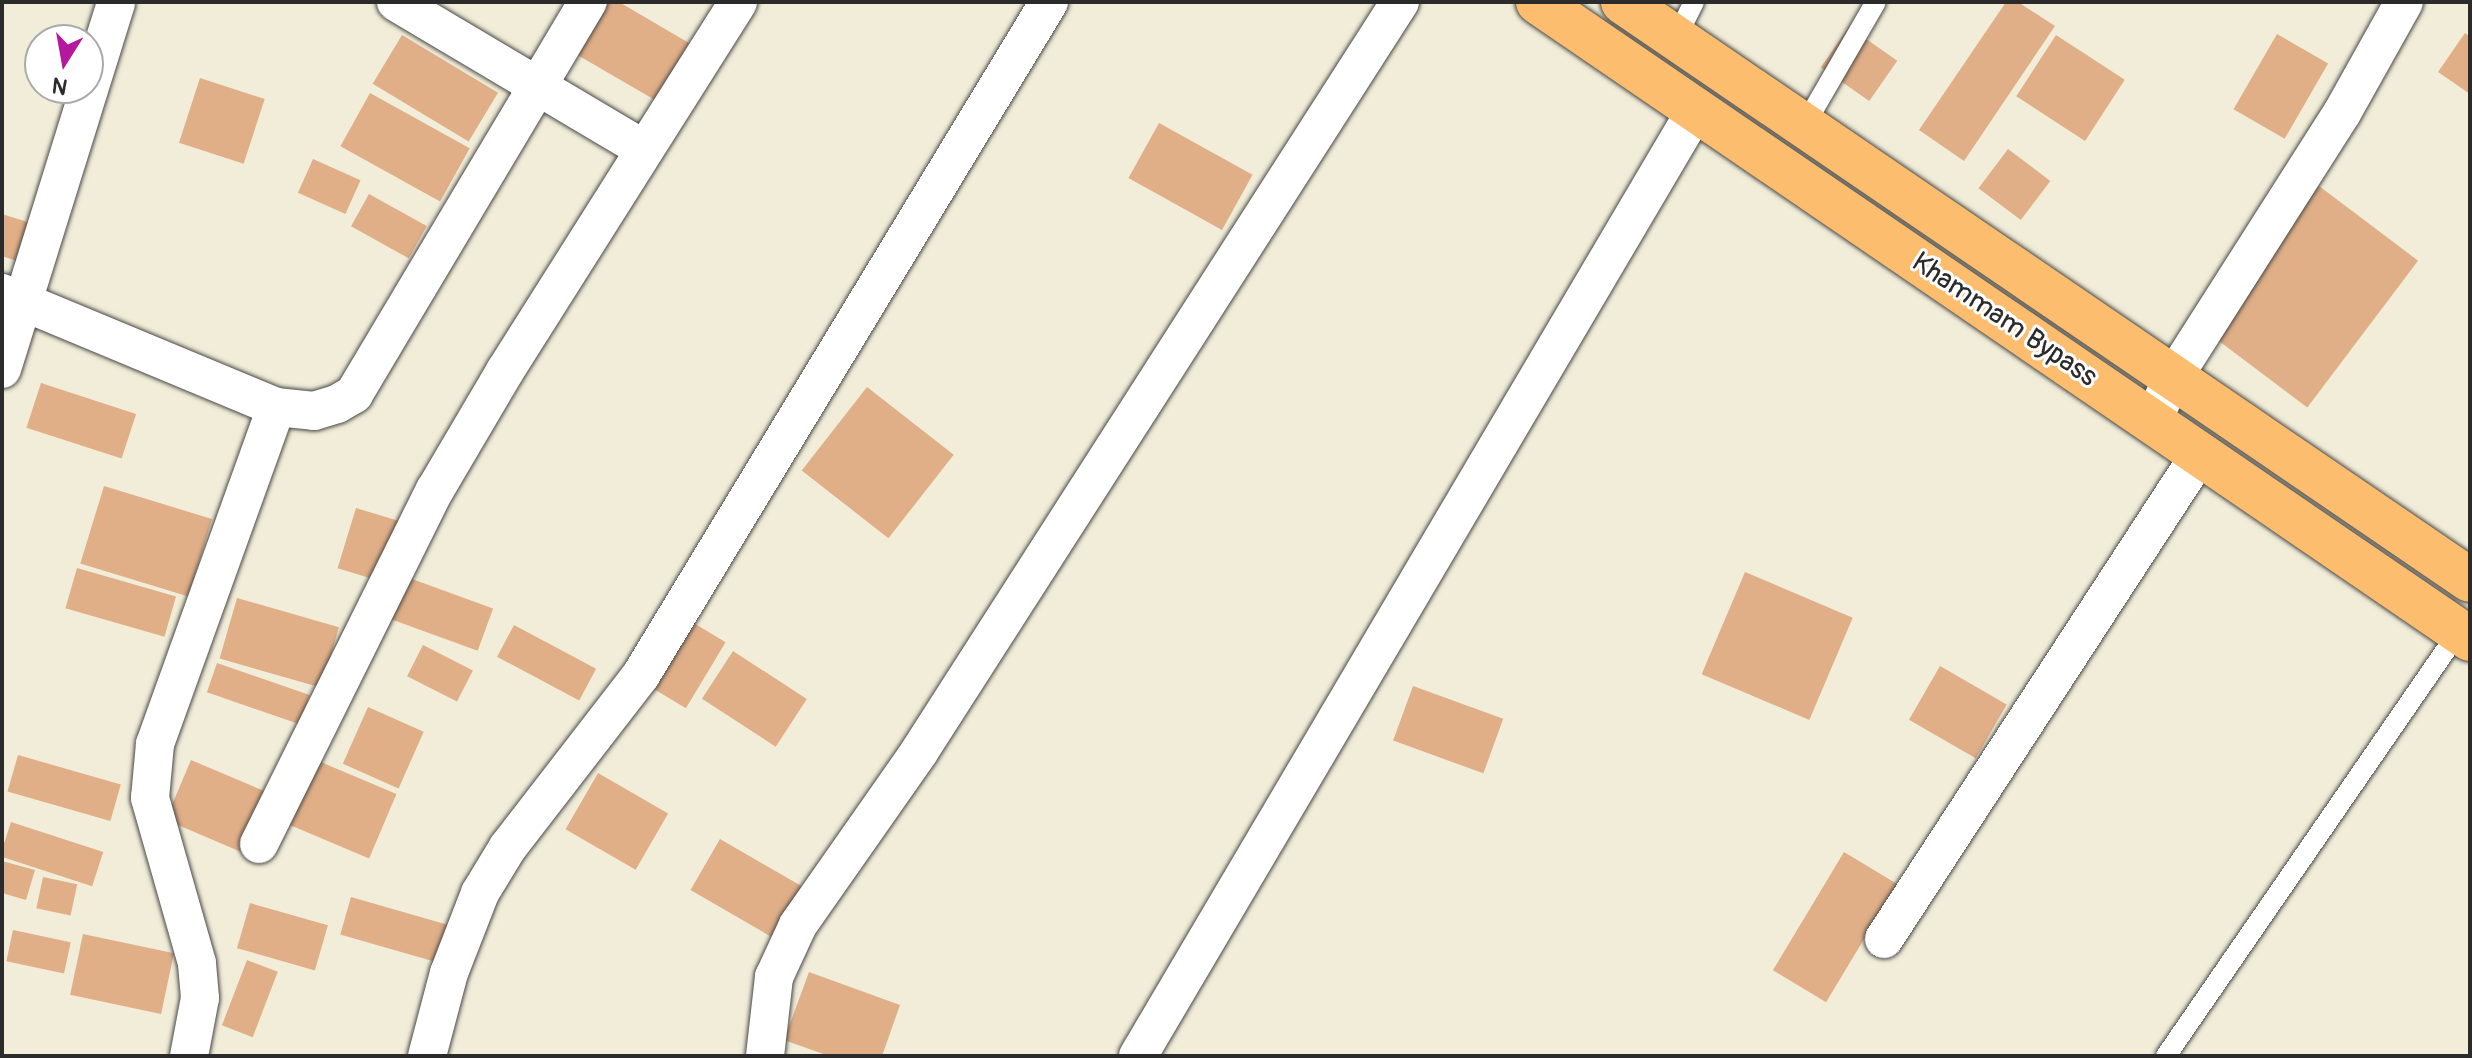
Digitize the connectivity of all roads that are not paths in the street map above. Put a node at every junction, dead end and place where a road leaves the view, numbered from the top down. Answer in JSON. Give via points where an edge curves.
{"nodes":[{"id":1,"x":116,"y":2,"type":"edge"},
{"id":2,"x":396,"y":2,"type":"edge"},
{"id":3,"x":588,"y":2,"type":"edge"},
{"id":4,"x":738,"y":2,"type":"edge"},
{"id":5,"x":1049,"y":2,"type":"edge"},
{"id":6,"x":1400,"y":2,"type":"edge"},
{"id":7,"x":1538,"y":2,"type":"edge"},
{"id":8,"x":1623,"y":2,"type":"edge"},
{"id":9,"x":1876,"y":2,"type":"edge"},
{"id":10,"x":2404,"y":2,"type":"edge"},
{"id":11,"x":1685,"y":20,"type":"edge"},
{"id":12,"x":536,"y":83,"type":"junction"},
{"id":13,"x":1696,"y":110,"type":"junction"},
{"id":14,"x":1804,"y":126,"type":"junction"},
{"id":15,"x":644,"y":149,"type":"junction"},
{"id":16,"x":12,"y":297,"type":"edge"},
{"id":17,"x":2,"y":369,"type":"edge"},
{"id":18,"x":2173,"y":378,"type":"junction"},
{"id":19,"x":276,"y":407,"type":"junction"},
{"id":20,"x":2152,"y":421,"type":"junction"},
{"id":21,"x":2200,"y":454,"type":"junction"},
{"id":22,"x":2470,"y":580,"type":"edge"},
{"id":23,"x":2465,"y":635,"type":"edge"},
{"id":24,"x":259,"y":844,"type":"dead end"},
{"id":25,"x":1884,"y":939,"type":"dead end"},
{"id":26,"x":189,"y":1056,"type":"edge"},
{"id":27,"x":427,"y":1056,"type":"edge"},
{"id":28,"x":765,"y":1056,"type":"edge"},
{"id":29,"x":1138,"y":1056,"type":"edge"},
{"id":30,"x":2166,"y":1056,"type":"edge"}],
"edges":[{"from":1,"to":16,"type":"street"},
{"from":2,"to":12,"type":"street"},
{"from":3,"to":12,"type":"street"},
{"from":4,"to":15,"type":"street"},
{"from":5,"to":27,"type":"street","via":[[641,675],[508,847],[480,893],[449,973]]},
{"from":6,"to":28,"type":"street","via":[[919,752],[798,925],[774,977]]},
{"from":7,"to":13,"type":"highway","name":"Khammam Bypass"},
{"from":8,"to":11,"type":"highway","name":"Khammam Bypass"},
{"from":9,"to":14,"type":"lane"},
{"from":10,"to":18,"type":"street","via":[[2342,113]]},
{"from":11,"to":14,"type":"highway","name":"Khammam Bypass"},
{"from":12,"to":15,"type":"street"},
{"from":12,"to":19,"type":"street","via":[[354,394],[314,411]]},
{"from":13,"to":20,"type":"highway","name":"Khammam Bypass"},
{"from":13,"to":29,"type":"street"},
{"from":14,"to":18,"type":"highway","name":"Khammam Bypass"},
{"from":15,"to":24,"type":"street","via":[[435,490]]},
{"from":16,"to":17,"type":"street"},
{"from":16,"to":19,"type":"street"},
{"from":18,"to":20,"type":"street"},
{"from":18,"to":22,"type":"highway","name":"Khammam Bypass"},
{"from":19,"to":26,"type":"street","via":[[155,744],[150,798],[197,963],[200,998]]},
{"from":20,"to":21,"type":"highway","name":"Khammam Bypass"},
{"from":21,"to":23,"type":"highway","name":"Khammam Bypass"},
{"from":21,"to":25,"type":"street"},
{"from":23,"to":30,"type":"lane"}]}
